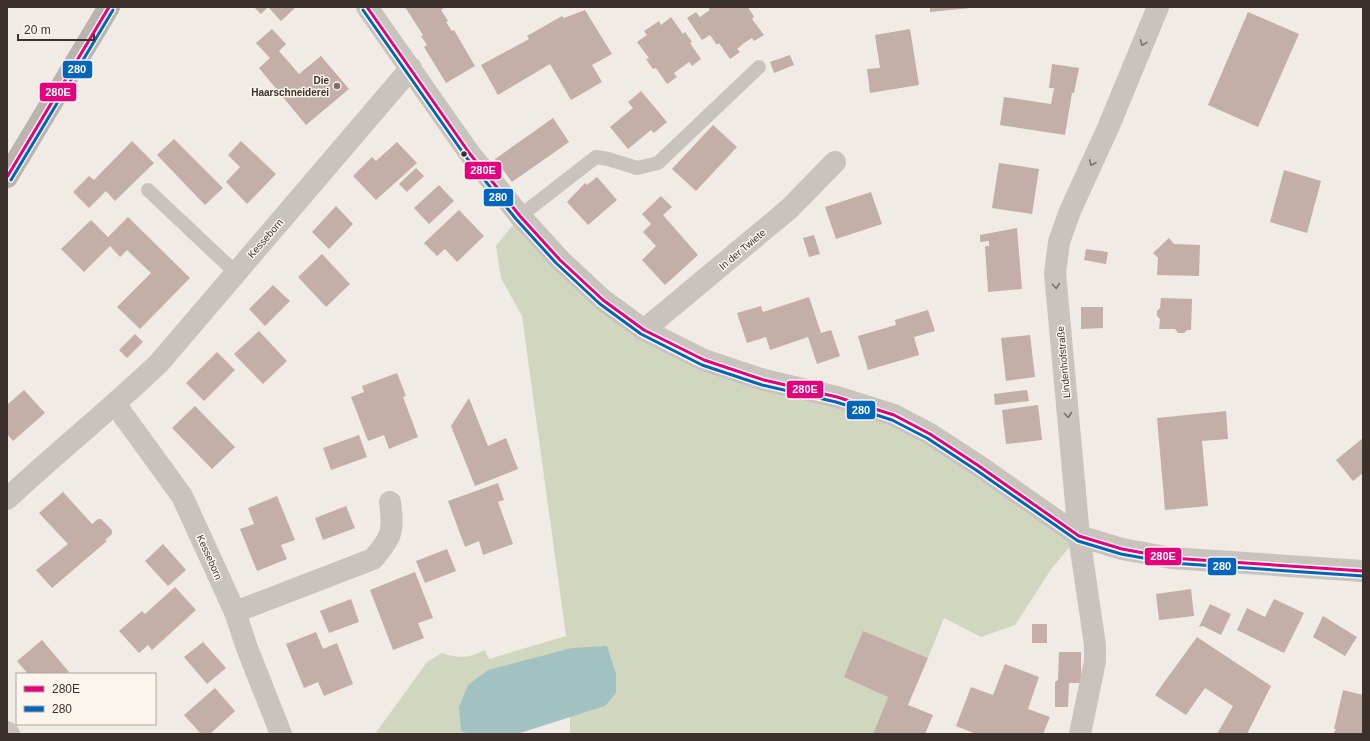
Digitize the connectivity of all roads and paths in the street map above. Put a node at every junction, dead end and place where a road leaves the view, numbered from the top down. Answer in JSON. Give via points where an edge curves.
{"nodes":[{"id":1,"x":109,"y":7,"type":"edge"},
{"id":2,"x":367,"y":7,"type":"edge"},
{"id":3,"x":1158,"y":7,"type":"edge"},
{"id":4,"x":759,"y":67,"type":"dead end"},
{"id":5,"x":411,"y":68,"type":"junction"},
{"id":6,"x":835,"y":162,"type":"dead end"},
{"id":7,"x":7,"y":177,"type":"edge"},
{"id":8,"x":148,"y":190,"type":"dead end"},
{"id":9,"x":520,"y":216,"type":"junction"},
{"id":10,"x":235,"y":272,"type":"junction"},
{"id":11,"x":644,"y":330,"type":"junction"},
{"id":12,"x":115,"y":404,"type":"junction"},
{"id":13,"x":7,"y":499,"type":"edge"},
{"id":14,"x":390,"y":502,"type":"dead end"},
{"id":15,"x":1079,"y":536,"type":"junction"},
{"id":16,"x":1363,"y":571,"type":"edge"},
{"id":17,"x":235,"y":612,"type":"junction"},
{"id":18,"x":281,"y":734,"type":"edge"},
{"id":19,"x":1080,"y":734,"type":"edge"}],
"edges":[{"from":1,"to":7,"type":"main road"},
{"from":2,"to":5,"type":"street"},
{"from":3,"to":15,"type":"street","name":"Lindenhofstraße","one_way":true,"via":[[1108,128],[1070,211],[1057,254],[1055,274]]},
{"from":4,"to":9,"type":"lane","via":[[658,163],[636,168],[596,157]]},
{"from":5,"to":9,"type":"street","via":[[470,154]]},
{"from":5,"to":10,"type":"street","name":"Kesseborn"},
{"from":6,"to":11,"type":"street","name":"In der Twiete","via":[[789,209]]},
{"from":8,"to":10,"type":"lane"},
{"from":9,"to":11,"type":"street","via":[[560,260],[603,300]]},
{"from":10,"to":12,"type":"street","name":"Kesseborn","via":[[159,363]]},
{"from":11,"to":15,"type":"street","via":[[704,360],[764,380],[837,397],[894,415],[930,434],[979,466]]},
{"from":12,"to":13,"type":"street","name":"Kesseborn","via":[[63,447]]},
{"from":12,"to":17,"type":"street","name":"Kesseborn","via":[[182,496]]},
{"from":14,"to":17,"type":"street","via":[[393,525],[385,545],[373,559]]},
{"from":15,"to":16,"type":"street","via":[[1122,549],[1171,558]]},
{"from":15,"to":19,"type":"street","name":"Lindenhofstraße","via":[[1095,645],[1095,661]]},
{"from":17,"to":18,"type":"street","name":"Kesseborn","via":[[246,648]]}]}
